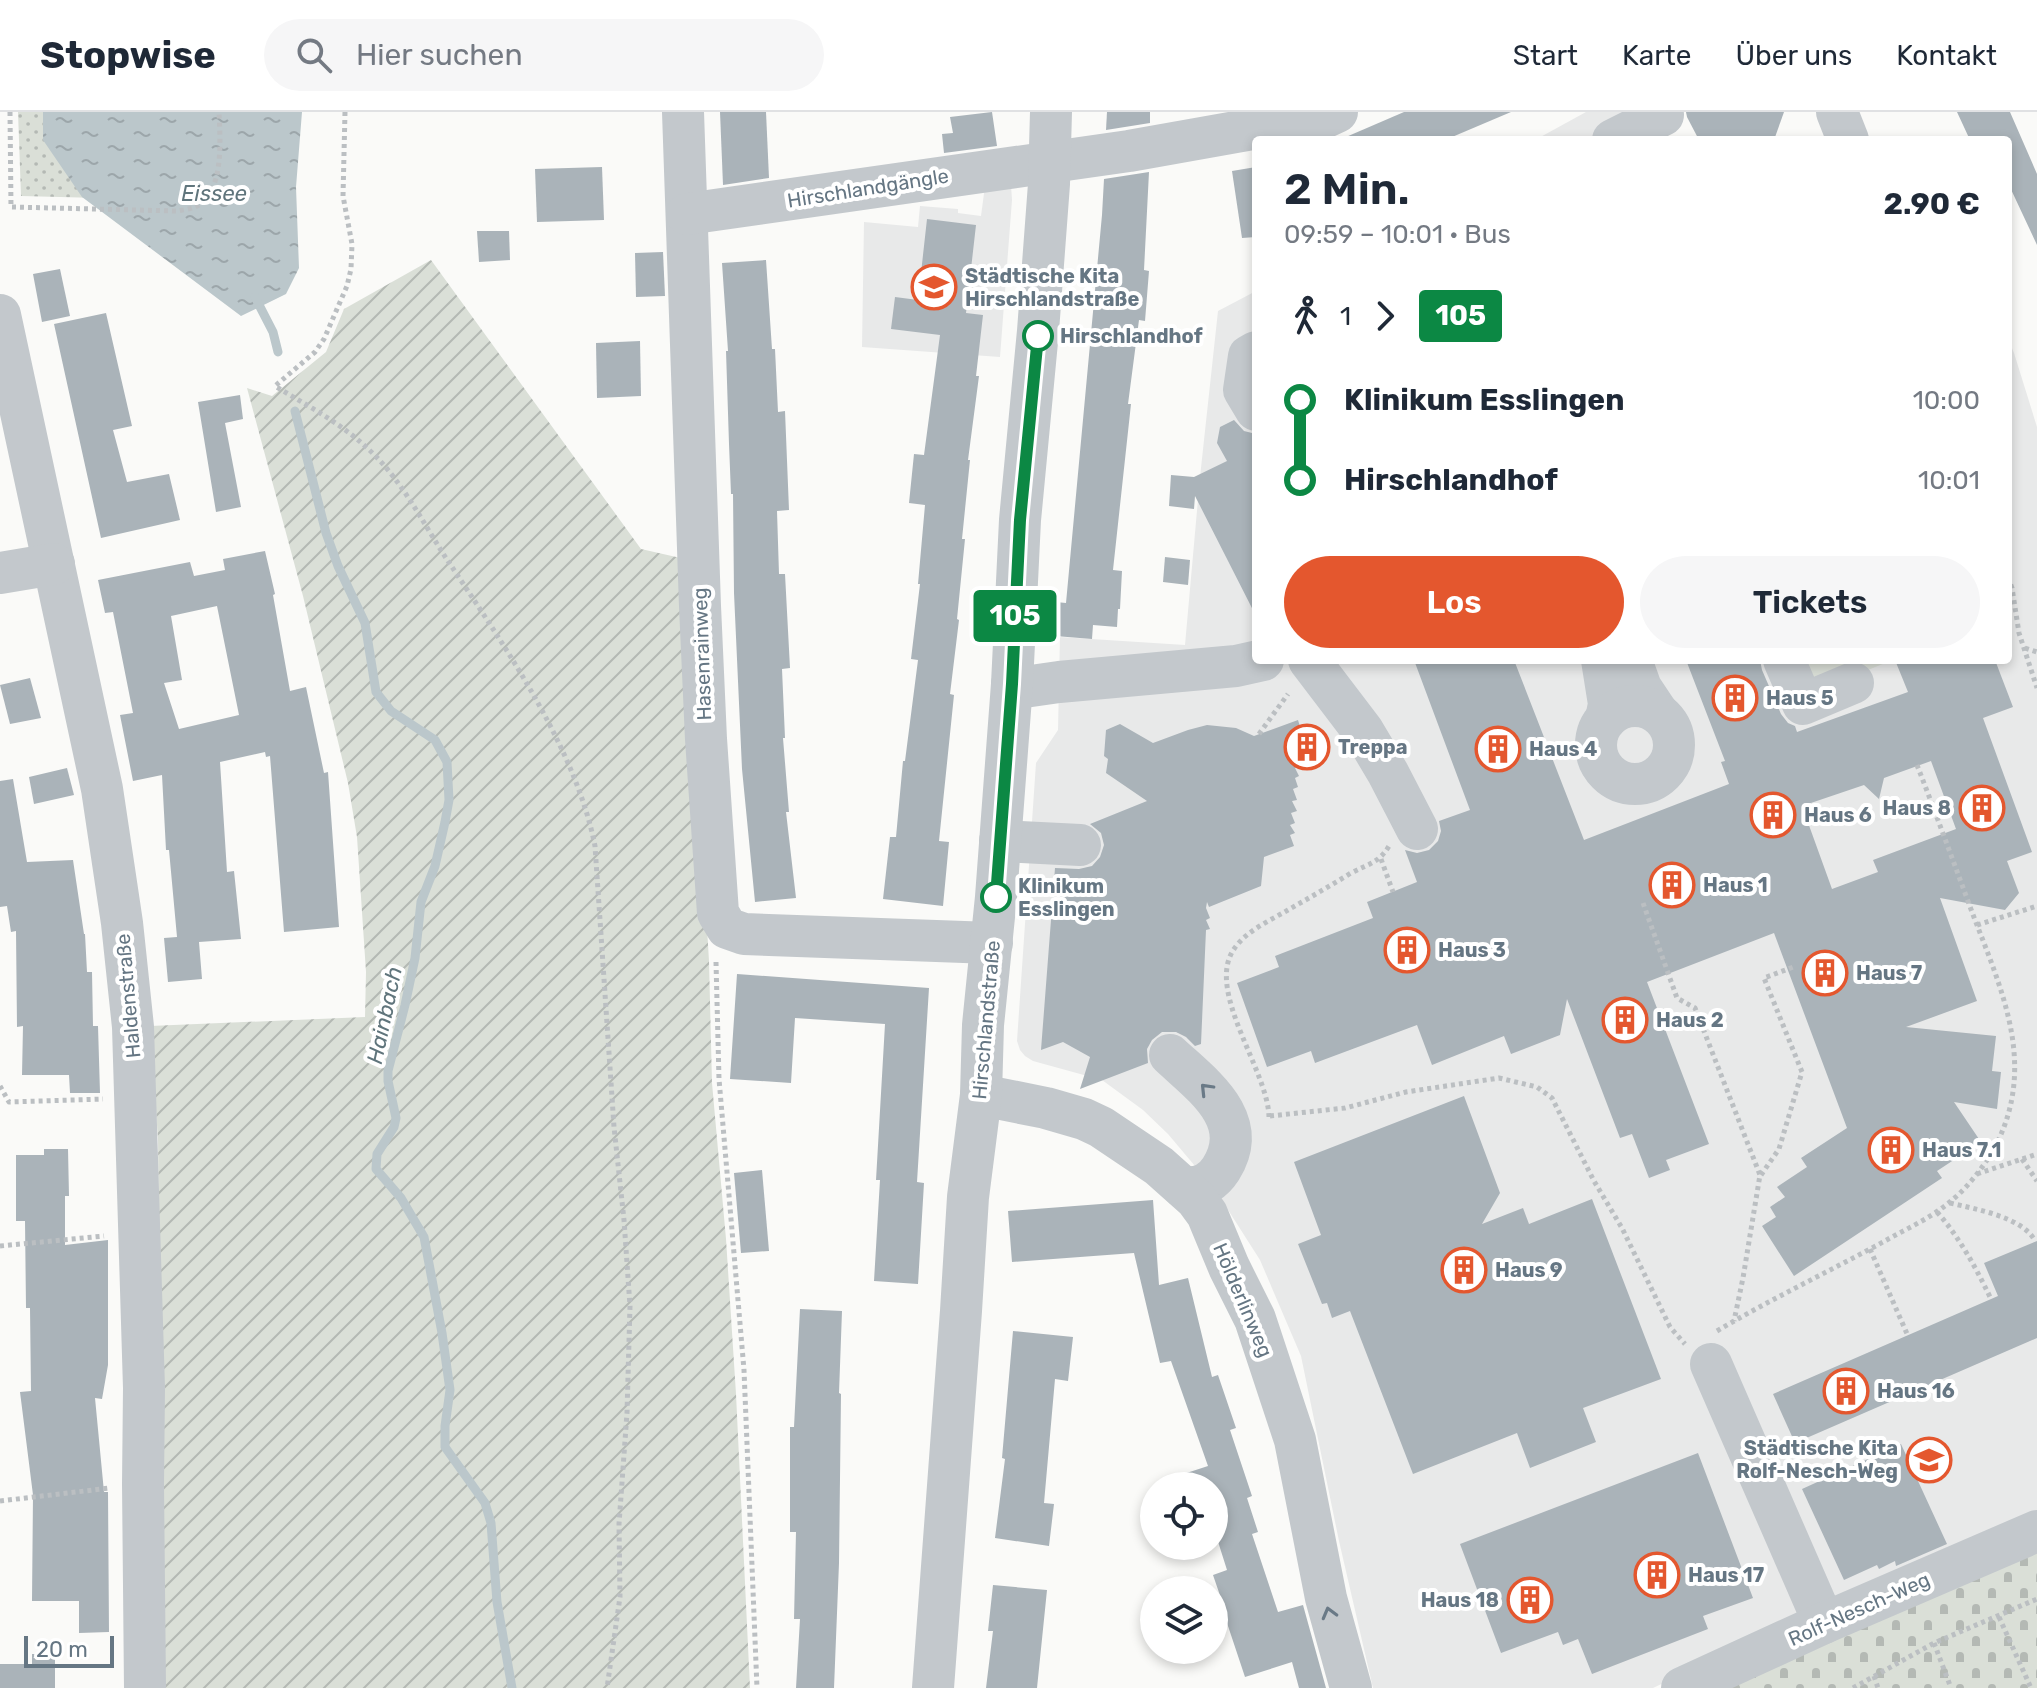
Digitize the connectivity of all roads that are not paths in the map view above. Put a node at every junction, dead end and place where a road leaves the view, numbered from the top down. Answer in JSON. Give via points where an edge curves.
{"nodes":[{"id":1,"x":683,"y":112,"type":"edge"},
{"id":2,"x":1051,"y":112,"type":"edge"},
{"id":3,"x":1337,"y":112,"type":"edge"},
{"id":4,"x":1837,"y":112,"type":"edge"},
{"id":5,"x":1667,"y":122,"type":"edge"},
{"id":6,"x":1625,"y":136,"type":"edge"},
{"id":7,"x":1846,"y":136,"type":"edge"},
{"id":8,"x":1050,"y":161,"type":"junction"},
{"id":9,"x":687,"y":214,"type":"junction"},
{"id":10,"x":0,"y":315,"type":"edge"},
{"id":11,"x":1252,"y":354,"type":"edge"},
{"id":12,"x":1252,"y":403,"type":"edge"},
{"id":13,"x":54,"y":564,"type":"junction"},
{"id":14,"x":0,"y":573,"type":"edge"},
{"id":15,"x":1252,"y":662,"type":"edge"},
{"id":16,"x":1603,"y":664,"type":"edge"},
{"id":17,"x":1632,"y":664,"type":"edge"},
{"id":18,"x":1786,"y":664,"type":"edge"},
{"id":19,"x":1299,"y":677,"type":"edge"},
{"id":20,"x":1853,"y":683,"type":"dead end"},
{"id":21,"x":1012,"y":684,"type":"junction"},
{"id":22,"x":1657,"y":712,"type":"junction"},
{"id":23,"x":1606,"y":719,"type":"junction"},
{"id":24,"x":1413,"y":823,"type":"road end"},
{"id":25,"x":1000,"y":841,"type":"junction"},
{"id":26,"x":1080,"y":845,"type":"dead end"},
{"id":27,"x":992,"y":943,"type":"junction"},
{"id":28,"x":981,"y":1095,"type":"junction"},
{"id":29,"x":1171,"y":1176,"type":"junction"},
{"id":30,"x":1711,"y":1364,"type":"road end"},
{"id":31,"x":2037,"y":1531,"type":"edge"},
{"id":32,"x":1824,"y":1623,"type":"junction"},
{"id":33,"x":145,"y":1688,"type":"edge"},
{"id":34,"x":933,"y":1688,"type":"edge"},
{"id":35,"x":1351,"y":1688,"type":"edge"},
{"id":36,"x":1682,"y":1688,"type":"edge"}],
"edges":[{"from":1,"to":9,"type":"street","name":"Hasenrainweg"},
{"from":2,"to":8,"type":"street","name":"Hirschlandstraße"},
{"from":3,"to":8,"type":"street","via":[[1301,126]]},
{"from":4,"to":7,"type":"street"},
{"from":5,"to":6,"type":"street"},
{"from":8,"to":9,"type":"street","name":"Hirschlandgängle"},
{"from":8,"to":21,"type":"street","name":"Hirschlandstraße"},
{"from":9,"to":27,"type":"street","name":"Hasenrainweg","via":[[706,739],[722,922],[744,934]]},
{"from":10,"to":13,"type":"street","name":"Haldenstraße"},
{"from":11,"to":12,"type":"street","via":[[1244,390]]},
{"from":13,"to":14,"type":"street"},
{"from":13,"to":33,"type":"street","name":"Haldenstraße","via":[[102,789],[133,1027],[144,1388]]},
{"from":15,"to":21,"type":"street","via":[[1024,687]]},
{"from":16,"to":23,"type":"street"},
{"from":17,"to":22,"type":"street"},
{"from":18,"to":20,"type":"street","via":[[1803,704]]},
{"from":19,"to":24,"type":"street","via":[[1363,731]]},
{"from":21,"to":25,"type":"street","name":"Hirschlandstraße"},
{"from":22,"to":23,"type":"street","via":[[1626,707]]},
{"from":22,"to":23,"type":"street","via":[[1673,732],[1673,757],[1658,777],[1634,785],[1610,776],[1597,755],[1599,730]]},
{"from":25,"to":26,"type":"street"},
{"from":25,"to":27,"type":"street","name":"Hirschlandstraße"},
{"from":27,"to":28,"type":"street","name":"Hirschlandstraße"},
{"from":28,"to":29,"type":"street","name":"Hölderlinweg","via":[[1084,1119]]},
{"from":28,"to":34,"type":"street","name":"Hirschlandstraße","via":[[968,1197]]},
{"from":29,"to":29,"type":"street","one_way":true,"via":[[1193,1188],[1206,1185],[1224,1163],[1230,1127],[1203,1085],[1155,1061],[1208,1136],[1203,1159],[1173,1169]]},
{"from":35,"to":29,"type":"street","name":"Hölderlinweg","one_way":true,"via":[[1326,1598],[1295,1440],[1255,1319],[1213,1225],[1196,1199]]},
{"from":30,"to":32,"type":"street"},
{"from":31,"to":32,"type":"street","name":"Rolf-Nesch-Weg"},
{"from":32,"to":36,"type":"street","name":"Rolf-Nesch-Weg"}]}
